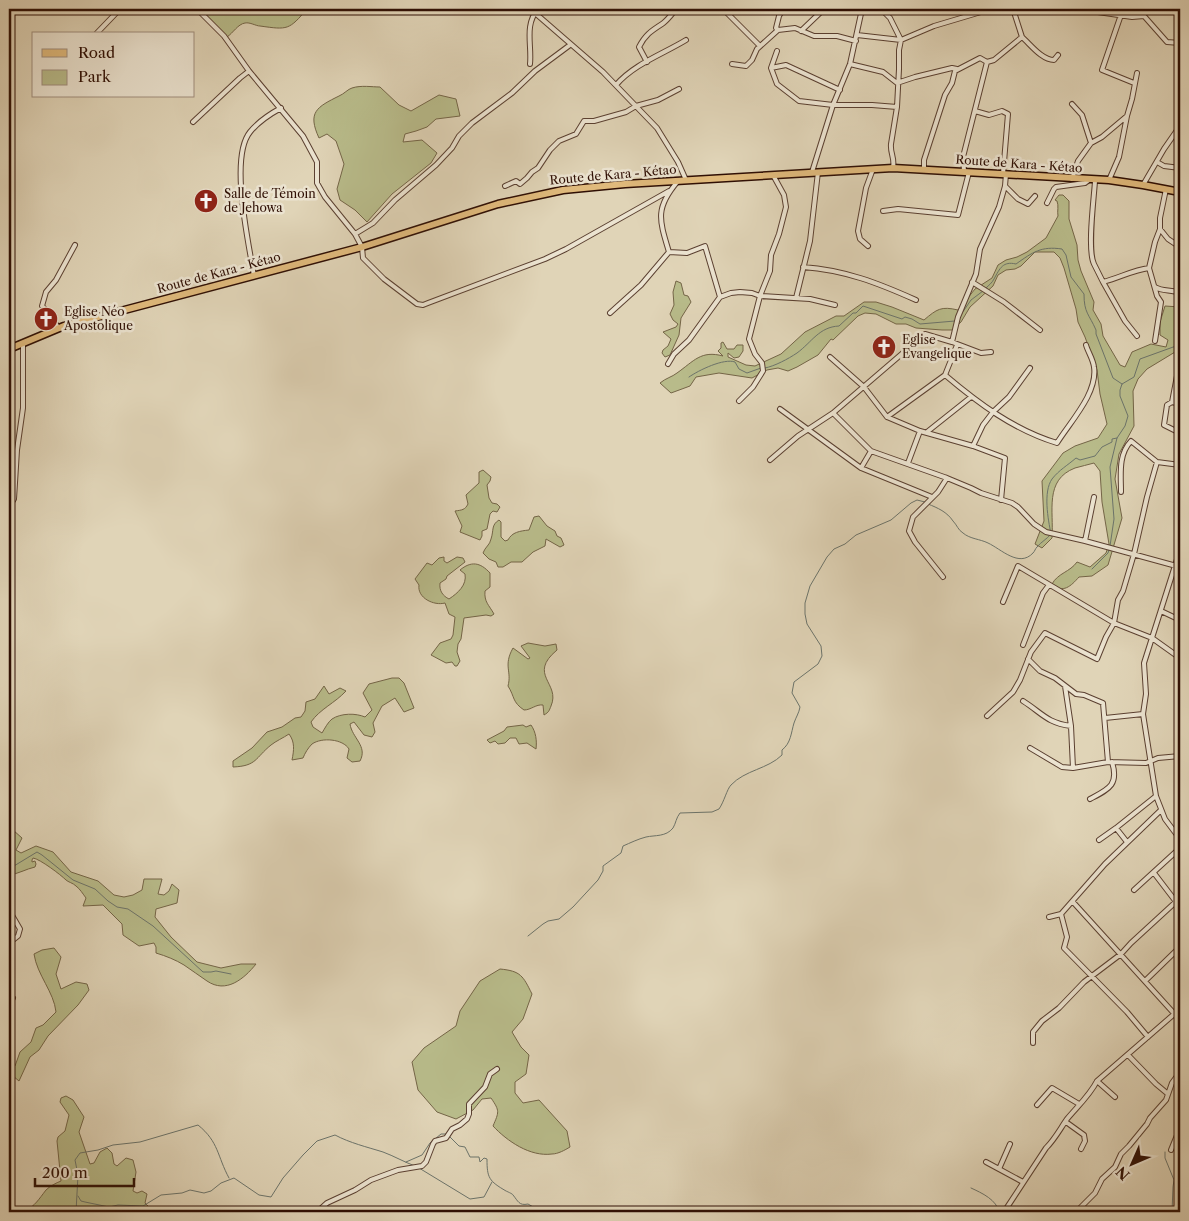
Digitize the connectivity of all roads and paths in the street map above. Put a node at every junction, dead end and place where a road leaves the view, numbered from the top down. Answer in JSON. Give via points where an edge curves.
{"nodes":[{"id":1,"x":120,"y":9,"type":"edge"},
{"id":2,"x":197,"y":9,"type":"edge"},
{"id":3,"x":538,"y":9,"type":"edge"},
{"id":4,"x":677,"y":9,"type":"edge"},
{"id":5,"x":723,"y":9,"type":"edge"},
{"id":6,"x":783,"y":9,"type":"edge"},
{"id":7,"x":824,"y":9,"type":"edge"},
{"id":8,"x":862,"y":9,"type":"edge"},
{"id":9,"x":881,"y":9,"type":"edge"},
{"id":10,"x":991,"y":9,"type":"edge"},
{"id":11,"x":1013,"y":9,"type":"edge"},
{"id":12,"x":1123,"y":9,"type":"edge"},
{"id":13,"x":1091,"y":10,"type":"dead end"},
{"id":14,"x":534,"y":13,"type":"junction"},
{"id":15,"x":1121,"y":15,"type":"junction"},
{"id":16,"x":778,"y":30,"type":"junction"},
{"id":17,"x":801,"y":30,"type":"junction"},
{"id":18,"x":98,"y":32,"type":"edge"},
{"id":19,"x":857,"y":35,"type":"junction"},
{"id":20,"x":1022,"y":37,"type":"junction"},
{"id":21,"x":686,"y":40,"type":"dead end"},
{"id":22,"x":856,"y":40,"type":"junction"},
{"id":23,"x":901,"y":40,"type":"junction"},
{"id":24,"x":1180,"y":43,"type":"edge"},
{"id":25,"x":570,"y":45,"type":"junction"},
{"id":26,"x":760,"y":46,"type":"junction"},
{"id":27,"x":778,"y":51,"type":"dead end"},
{"id":28,"x":1058,"y":55,"type":"dead end"},
{"id":29,"x":647,"y":62,"type":"junction"},
{"id":30,"x":987,"y":62,"type":"junction"},
{"id":31,"x":530,"y":64,"type":"dead end"},
{"id":32,"x":732,"y":64,"type":"dead end"},
{"id":33,"x":850,"y":64,"type":"junction"},
{"id":34,"x":771,"y":68,"type":"junction"},
{"id":35,"x":957,"y":69,"type":"junction"},
{"id":36,"x":250,"y":71,"type":"junction"},
{"id":37,"x":1137,"y":73,"type":"dead end"},
{"id":38,"x":897,"y":83,"type":"junction"},
{"id":39,"x":1134,"y":83,"type":"junction"},
{"id":40,"x":616,"y":85,"type":"junction"},
{"id":41,"x":679,"y":89,"type":"dead end"},
{"id":42,"x":840,"y":90,"type":"junction"},
{"id":43,"x":1072,"y":104,"type":"dead end"},
{"id":44,"x":833,"y":105,"type":"junction"},
{"id":45,"x":636,"y":106,"type":"junction"},
{"id":46,"x":897,"y":107,"type":"junction"},
{"id":47,"x":281,"y":108,"type":"junction"},
{"id":48,"x":975,"y":112,"type":"junction"},
{"id":49,"x":1126,"y":116,"type":"junction"},
{"id":50,"x":193,"y":122,"type":"dead end"},
{"id":51,"x":1180,"y":126,"type":"edge"},
{"id":52,"x":1174,"y":135,"type":"junction"},
{"id":53,"x":1180,"y":138,"type":"edge"},
{"id":54,"x":1091,"y":143,"type":"junction"},
{"id":55,"x":1157,"y":162,"type":"junction"},
{"id":56,"x":893,"y":168,"type":"junction"},
{"id":57,"x":1180,"y":168,"type":"edge"},
{"id":58,"x":874,"y":169,"type":"junction"},
{"id":59,"x":924,"y":170,"type":"junction"},
{"id":60,"x":967,"y":171,"type":"junction"},
{"id":61,"x":815,"y":172,"type":"junction"},
{"id":62,"x":774,"y":174,"type":"junction"},
{"id":63,"x":1005,"y":174,"type":"junction"},
{"id":64,"x":1072,"y":179,"type":"junction"},
{"id":65,"x":678,"y":180,"type":"junction"},
{"id":66,"x":686,"y":180,"type":"junction"},
{"id":67,"x":1092,"y":180,"type":"junction"},
{"id":68,"x":1110,"y":180,"type":"junction"},
{"id":69,"x":1144,"y":185,"type":"junction"},
{"id":70,"x":505,"y":186,"type":"dead end"},
{"id":71,"x":1005,"y":186,"type":"junction"},
{"id":72,"x":1166,"y":189,"type":"junction"},
{"id":73,"x":669,"y":191,"type":"junction"},
{"id":74,"x":1180,"y":192,"type":"edge"},
{"id":75,"x":1035,"y":196,"type":"dead end"},
{"id":76,"x":1047,"y":203,"type":"dead end"},
{"id":77,"x":884,"y":211,"type":"dead end"},
{"id":78,"x":1160,"y":229,"type":"junction"},
{"id":79,"x":355,"y":234,"type":"junction"},
{"id":80,"x":74,"y":245,"type":"dead end"},
{"id":81,"x":868,"y":246,"type":"dead end"},
{"id":82,"x":362,"y":247,"type":"junction"},
{"id":83,"x":1180,"y":247,"type":"edge"},
{"id":84,"x":668,"y":252,"type":"junction"},
{"id":85,"x":804,"y":267,"type":"junction"},
{"id":86,"x":1149,"y":268,"type":"junction"},
{"id":87,"x":254,"y":276,"type":"junction"},
{"id":88,"x":972,"y":282,"type":"junction"},
{"id":89,"x":1103,"y":282,"type":"junction"},
{"id":90,"x":1154,"y":287,"type":"junction"},
{"id":91,"x":1180,"y":293,"type":"edge"},
{"id":92,"x":760,"y":296,"type":"junction"},
{"id":93,"x":720,"y":297,"type":"junction"},
{"id":94,"x":796,"y":298,"type":"junction"},
{"id":95,"x":916,"y":300,"type":"dead end"},
{"id":96,"x":835,"y":305,"type":"dead end"},
{"id":97,"x":610,"y":313,"type":"dead end"},
{"id":98,"x":59,"y":329,"type":"junction"},
{"id":99,"x":1040,"y":330,"type":"dead end"},
{"id":100,"x":1137,"y":336,"type":"dead end"},
{"id":101,"x":1155,"y":341,"type":"dead end"},
{"id":102,"x":23,"y":342,"type":"junction"},
{"id":103,"x":952,"y":342,"type":"junction"},
{"id":104,"x":957,"y":344,"type":"junction"},
{"id":105,"x":1086,"y":345,"type":"dead end"},
{"id":106,"x":9,"y":349,"type":"edge"},
{"id":107,"x":991,"y":352,"type":"dead end"},
{"id":108,"x":830,"y":357,"type":"dead end"},
{"id":109,"x":1180,"y":360,"type":"edge"},
{"id":110,"x":668,"y":364,"type":"dead end"},
{"id":111,"x":1030,"y":368,"type":"dead end"},
{"id":112,"x":945,"y":375,"type":"junction"},
{"id":113,"x":864,"y":387,"type":"junction"},
{"id":114,"x":971,"y":397,"type":"junction"},
{"id":115,"x":739,"y":401,"type":"dead end"},
{"id":116,"x":1172,"y":402,"type":"junction"},
{"id":117,"x":1180,"y":404,"type":"edge"},
{"id":118,"x":780,"y":409,"type":"dead end"},
{"id":119,"x":992,"y":412,"type":"junction"},
{"id":120,"x":833,"y":413,"type":"junction"},
{"id":121,"x":887,"y":417,"type":"junction"},
{"id":122,"x":808,"y":429,"type":"junction"},
{"id":123,"x":920,"y":431,"type":"junction"},
{"id":124,"x":927,"y":432,"type":"junction"},
{"id":125,"x":1180,"y":433,"type":"edge"},
{"id":126,"x":973,"y":446,"type":"junction"},
{"id":127,"x":871,"y":451,"type":"junction"},
{"id":128,"x":770,"y":460,"type":"dead end"},
{"id":129,"x":1157,"y":462,"type":"junction"},
{"id":130,"x":908,"y":463,"type":"junction"},
{"id":131,"x":1180,"y":465,"type":"edge"},
{"id":132,"x":861,"y":468,"type":"junction"},
{"id":133,"x":947,"y":478,"type":"junction"},
{"id":134,"x":1121,"y":492,"type":"dead end"},
{"id":135,"x":932,"y":497,"type":"junction"},
{"id":136,"x":1094,"y":498,"type":"dead end"},
{"id":137,"x":1001,"y":500,"type":"junction"},
{"id":138,"x":9,"y":507,"type":"edge"},
{"id":139,"x":1085,"y":540,"type":"junction"},
{"id":140,"x":1180,"y":550,"type":"edge"},
{"id":141,"x":1134,"y":554,"type":"junction"},
{"id":142,"x":1175,"y":566,"type":"junction"},
{"id":143,"x":1180,"y":567,"type":"edge"},
{"id":144,"x":944,"y":577,"type":"dead end"},
{"id":145,"x":1049,"y":585,"type":"junction"},
{"id":146,"x":1003,"y":602,"type":"dead end"},
{"id":147,"x":1161,"y":611,"type":"junction"},
{"id":148,"x":1180,"y":620,"type":"edge"},
{"id":149,"x":1114,"y":622,"type":"junction"},
{"id":150,"x":1152,"y":638,"type":"junction"},
{"id":151,"x":1023,"y":645,"type":"dead end"},
{"id":152,"x":1180,"y":658,"type":"edge"},
{"id":153,"x":1028,"y":659,"type":"junction"},
{"id":154,"x":1065,"y":686,"type":"junction"},
{"id":155,"x":1023,"y":701,"type":"dead end"},
{"id":156,"x":1143,"y":714,"type":"junction"},
{"id":157,"x":987,"y":716,"type":"dead end"},
{"id":158,"x":1106,"y":718,"type":"junction"},
{"id":159,"x":1071,"y":726,"type":"junction"},
{"id":160,"x":1030,"y":748,"type":"dead end"},
{"id":161,"x":1180,"y":756,"type":"edge"},
{"id":162,"x":1151,"y":761,"type":"junction"},
{"id":163,"x":1110,"y":762,"type":"junction"},
{"id":164,"x":1073,"y":768,"type":"junction"},
{"id":165,"x":1156,"y":796,"type":"junction"},
{"id":166,"x":1090,"y":799,"type":"dead end"},
{"id":167,"x":1161,"y":810,"type":"junction"},
{"id":168,"x":1116,"y":828,"type":"junction"},
{"id":169,"x":1180,"y":839,"type":"edge"},
{"id":170,"x":1100,"y":840,"type":"dead end"},
{"id":171,"x":1128,"y":842,"type":"junction"},
{"id":172,"x":1180,"y":848,"type":"edge"},
{"id":173,"x":1154,"y":873,"type":"junction"},
{"id":174,"x":1134,"y":890,"type":"dead end"},
{"id":175,"x":1180,"y":898,"type":"edge"},
{"id":176,"x":1073,"y":902,"type":"junction"},
{"id":177,"x":1176,"y":902,"type":"junction"},
{"id":178,"x":1180,"y":906,"type":"edge"},
{"id":179,"x":9,"y":910,"type":"edge"},
{"id":180,"x":1061,"y":914,"type":"junction"},
{"id":181,"x":1049,"y":917,"type":"dead end"},
{"id":182,"x":9,"y":940,"type":"edge"},
{"id":183,"x":1180,"y":947,"type":"edge"},
{"id":184,"x":1120,"y":954,"type":"junction"},
{"id":185,"x":1093,"y":977,"type":"junction"},
{"id":186,"x":1145,"y":981,"type":"junction"},
{"id":187,"x":9,"y":995,"type":"edge"},
{"id":188,"x":9,"y":1004,"type":"edge"},
{"id":189,"x":1180,"y":1009,"type":"edge"},
{"id":190,"x":1175,"y":1014,"type":"junction"},
{"id":191,"x":1180,"y":1020,"type":"edge"},
{"id":192,"x":1148,"y":1037,"type":"junction"},
{"id":193,"x":1033,"y":1043,"type":"dead end"},
{"id":194,"x":1128,"y":1055,"type":"junction"},
{"id":195,"x":497,"y":1069,"type":"dead end"},
{"id":196,"x":1180,"y":1072,"type":"edge"},
{"id":197,"x":1097,"y":1081,"type":"junction"},
{"id":198,"x":1168,"y":1094,"type":"junction"},
{"id":199,"x":1114,"y":1097,"type":"dead end"},
{"id":200,"x":1079,"y":1104,"type":"junction"},
{"id":201,"x":1037,"y":1105,"type":"dead end"},
{"id":202,"x":1066,"y":1122,"type":"junction"},
{"id":203,"x":1180,"y":1128,"type":"edge"},
{"id":204,"x":1010,"y":1144,"type":"dead end"},
{"id":205,"x":1081,"y":1148,"type":"dead end"},
{"id":206,"x":1171,"y":1150,"type":"dead end"},
{"id":207,"x":986,"y":1162,"type":"dead end"},
{"id":208,"x":998,"y":1169,"type":"junction"},
{"id":209,"x":1023,"y":1182,"type":"junction"},
{"id":210,"x":9,"y":1201,"type":"edge"},
{"id":211,"x":1180,"y":1208,"type":"edge"},
{"id":212,"x":13,"y":1212,"type":"edge"},
{"id":213,"x":317,"y":1212,"type":"edge"},
{"id":214,"x":1004,"y":1212,"type":"edge"},
{"id":215,"x":1076,"y":1212,"type":"edge"},
{"id":216,"x":1179,"y":1212,"type":"edge"}],
"edges":[{"from":1,"to":18,"type":"street"},
{"from":2,"to":36,"type":"street","via":[[224,36]]},
{"from":3,"to":14,"type":"street"},
{"from":4,"to":29,"type":"street","via":[[645,36],[639,47]]},
{"from":5,"to":26,"type":"street"},
{"from":6,"to":16,"type":"street"},
{"from":7,"to":17,"type":"street"},
{"from":8,"to":19,"type":"street"},
{"from":9,"to":23,"type":"street","via":[[890,18]]},
{"from":10,"to":23,"type":"street"},
{"from":11,"to":20,"type":"street"},
{"from":12,"to":15,"type":"street"},
{"from":13,"to":15,"type":"street"},
{"from":14,"to":25,"type":"street"},
{"from":14,"to":31,"type":"street","via":[[529,33]]},
{"from":15,"to":24,"type":"street","via":[[1144,16],[1168,42]]},
{"from":15,"to":39,"type":"street","via":[[1102,70]]},
{"from":16,"to":17,"type":"street"},
{"from":16,"to":26,"type":"street"},
{"from":17,"to":22,"type":"street","via":[[814,36]]},
{"from":19,"to":22,"type":"street"},
{"from":19,"to":23,"type":"street"},
{"from":20,"to":28,"type":"street","via":[[1050,60]]},
{"from":20,"to":30,"type":"street"},
{"from":21,"to":29,"type":"street"},
{"from":22,"to":33,"type":"street"},
{"from":23,"to":38,"type":"street"},
{"from":25,"to":40,"type":"street"},
{"from":25,"to":79,"type":"street","via":[[472,124],[436,165],[374,223]]},
{"from":26,"to":32,"type":"street","via":[[746,66]]},
{"from":27,"to":34,"type":"street"},
{"from":29,"to":40,"type":"street"},
{"from":30,"to":35,"type":"street","via":[[980,58]]},
{"from":30,"to":48,"type":"street"},
{"from":33,"to":38,"type":"street","via":[[883,72]]},
{"from":33,"to":42,"type":"street"},
{"from":34,"to":42,"type":"street","via":[[786,65]]},
{"from":34,"to":44,"type":"street","via":[[777,84],[799,101]]},
{"from":35,"to":38,"type":"street"},
{"from":35,"to":59,"type":"street","via":[[945,95],[924,160]]},
{"from":36,"to":47,"type":"street"},
{"from":36,"to":50,"type":"street"},
{"from":37,"to":39,"type":"street"},
{"from":38,"to":46,"type":"street"},
{"from":39,"to":49,"type":"street"},
{"from":40,"to":45,"type":"street"},
{"from":41,"to":45,"type":"street","via":[[658,100]]},
{"from":42,"to":44,"type":"street"},
{"from":43,"to":54,"type":"street","via":[[1082,115]]},
{"from":44,"to":46,"type":"street"},
{"from":44,"to":61,"type":"street"},
{"from":45,"to":66,"type":"street","via":[[657,128]]},
{"from":45,"to":70,"type":"street","via":[[626,112],[584,121],[576,134],[559,141],[538,168],[520,184],[516,181]]},
{"from":46,"to":56,"type":"street","via":[[890,149],[895,159]]},
{"from":47,"to":79,"type":"street","via":[[303,136],[317,162],[317,183],[325,197]]},
{"from":47,"to":87,"type":"street","via":[[250,132],[244,145],[241,197]]},
{"from":48,"to":60,"type":"street","via":[[964,157]]},
{"from":48,"to":63,"type":"street","via":[[990,115],[1002,111],[1008,114]]},
{"from":49,"to":54,"type":"street"},
{"from":49,"to":68,"type":"street","via":[[1119,157]]},
{"from":51,"to":52,"type":"street"},
{"from":52,"to":53,"type":"street"},
{"from":52,"to":55,"type":"street"},
{"from":54,"to":64,"type":"street","via":[[1078,161]]},
{"from":55,"to":57,"type":"street"},
{"from":55,"to":69,"type":"street"},
{"from":56,"to":58,"type":"main road","name":"Route de Kara - Kétao"},
{"from":56,"to":59,"type":"main road","name":"Route de Kara - Kétao"},
{"from":58,"to":61,"type":"main road","name":"Route de Kara - Kétao"},
{"from":58,"to":81,"type":"street","via":[[866,188],[858,231]]},
{"from":59,"to":60,"type":"main road","name":"Route de Kara - Kétao"},
{"from":60,"to":63,"type":"main road","name":"Route de Kara - Kétao"},
{"from":60,"to":77,"type":"street","via":[[958,215],[898,209]]},
{"from":61,"to":62,"type":"main road","name":"Route de Kara - Kétao"},
{"from":61,"to":85,"type":"street","via":[[810,241]]},
{"from":62,"to":66,"type":"main road","name":"Route de Kara - Kétao"},
{"from":62,"to":92,"type":"street","via":[[786,207],[771,255],[770,271]]},
{"from":63,"to":64,"type":"main road","name":"Route de Kara - Kétao"},
{"from":63,"to":71,"type":"street"},
{"from":64,"to":67,"type":"main road","name":"Route de Kara - Kétao"},
{"from":65,"to":66,"type":"main road","name":"Route de Kara - Kétao"},
{"from":65,"to":73,"type":"street"},
{"from":65,"to":82,"type":"main road","name":"Route de Kara - Kétao","via":[[542,193]]},
{"from":67,"to":68,"type":"main road","name":"Route de Kara - Kétao"},
{"from":67,"to":76,"type":"street","via":[[1085,184],[1056,187]]},
{"from":67,"to":89,"type":"street","via":[[1092,254]]},
{"from":68,"to":69,"type":"main road","name":"Route de Kara - Kétao"},
{"from":69,"to":72,"type":"main road","name":"Route de Kara - Kétao"},
{"from":71,"to":75,"type":"street","via":[[1028,204]]},
{"from":71,"to":88,"type":"street","via":[[980,247]]},
{"from":72,"to":74,"type":"main road","name":"Route de Kara - Kétao"},
{"from":72,"to":78,"type":"street"},
{"from":73,"to":82,"type":"street","via":[[546,259],[423,305],[411,301],[370,267],[363,258]]},
{"from":73,"to":84,"type":"street","via":[[661,205]]},
{"from":78,"to":83,"type":"street"},
{"from":78,"to":86,"type":"street"},
{"from":79,"to":82,"type":"street"},
{"from":80,"to":98,"type":"street","via":[[46,292],[42,306]]},
{"from":82,"to":87,"type":"main road","name":"Route de Kara - Kétao"},
{"from":84,"to":93,"type":"street","via":[[687,253],[705,246]]},
{"from":84,"to":97,"type":"street","via":[[641,285]]},
{"from":85,"to":94,"type":"street"},
{"from":85,"to":95,"type":"street","via":[[865,278]]},
{"from":86,"to":89,"type":"street"},
{"from":86,"to":90,"type":"street"},
{"from":87,"to":98,"type":"main road","name":"Route de Kara - Kétao"},
{"from":88,"to":99,"type":"street"},
{"from":88,"to":103,"type":"street"},
{"from":89,"to":100,"type":"street"},
{"from":90,"to":91,"type":"street"},
{"from":90,"to":101,"type":"street","via":[[1162,302]]},
{"from":92,"to":93,"type":"street","via":[[740,292]]},
{"from":92,"to":94,"type":"street"},
{"from":92,"to":115,"type":"street","via":[[749,339],[762,362],[763,371],[754,387]]},
{"from":93,"to":110,"type":"street"},
{"from":94,"to":96,"type":"street"},
{"from":98,"to":102,"type":"main road","name":"Route de Kara - Kétao"},
{"from":102,"to":106,"type":"main road","name":"Route de Kara - Kétao"},
{"from":102,"to":138,"type":"street","via":[[23,408],[14,499]]},
{"from":103,"to":104,"type":"street"},
{"from":103,"to":113,"type":"street","via":[[925,334]]},
{"from":104,"to":107,"type":"street","via":[[980,353]]},
{"from":104,"to":112,"type":"street"},
{"from":105,"to":119,"type":"street","via":[[1094,369],[1088,395],[1057,443],[1040,438]]},
{"from":108,"to":113,"type":"street"},
{"from":109,"to":116,"type":"street"},
{"from":111,"to":119,"type":"street","via":[[1009,397]]},
{"from":112,"to":114,"type":"street"},
{"from":112,"to":121,"type":"street"},
{"from":113,"to":120,"type":"street"},
{"from":113,"to":121,"type":"street"},
{"from":114,"to":119,"type":"street"},
{"from":114,"to":124,"type":"street"},
{"from":116,"to":117,"type":"street"},
{"from":116,"to":125,"type":"street","via":[[1167,405],[1164,426]]},
{"from":118,"to":122,"type":"street"},
{"from":119,"to":126,"type":"street"},
{"from":120,"to":122,"type":"street"},
{"from":120,"to":127,"type":"street"},
{"from":121,"to":123,"type":"street"},
{"from":122,"to":128,"type":"street"},
{"from":122,"to":132,"type":"street"},
{"from":123,"to":124,"type":"street"},
{"from":123,"to":130,"type":"street"},
{"from":124,"to":126,"type":"street"},
{"from":126,"to":137,"type":"street","via":[[1005,458]]},
{"from":127,"to":130,"type":"street"},
{"from":127,"to":132,"type":"street"},
{"from":129,"to":131,"type":"street"},
{"from":129,"to":134,"type":"street","via":[[1132,441],[1129,443],[1121,462]]},
{"from":129,"to":141,"type":"street"},
{"from":130,"to":133,"type":"street"},
{"from":132,"to":135,"type":"street"},
{"from":133,"to":135,"type":"street"},
{"from":133,"to":137,"type":"street"},
{"from":135,"to":144,"type":"street","via":[[912,516],[910,531],[914,542]]},
{"from":136,"to":139,"type":"street"},
{"from":137,"to":139,"type":"street","via":[[1018,507],[1046,532]]},
{"from":139,"to":141,"type":"street"},
{"from":140,"to":142,"type":"street"},
{"from":141,"to":142,"type":"street"},
{"from":141,"to":149,"type":"street"},
{"from":142,"to":143,"type":"street"},
{"from":142,"to":147,"type":"street"},
{"from":145,"to":146,"type":"street","via":[[1018,566]]},
{"from":145,"to":149,"type":"street"},
{"from":145,"to":151,"type":"street"},
{"from":147,"to":148,"type":"street"},
{"from":147,"to":150,"type":"street"},
{"from":149,"to":150,"type":"street"},
{"from":149,"to":153,"type":"street","via":[[1097,659],[1045,633]]},
{"from":150,"to":152,"type":"street"},
{"from":150,"to":156,"type":"street","via":[[1144,663],[1146,694]]},
{"from":153,"to":154,"type":"street","via":[[1040,671]]},
{"from":153,"to":157,"type":"street","via":[[1013,692]]},
{"from":154,"to":158,"type":"street","via":[[1076,694],[1103,703]]},
{"from":154,"to":159,"type":"street"},
{"from":155,"to":159,"type":"street","via":[[1041,716]]},
{"from":156,"to":158,"type":"street"},
{"from":156,"to":162,"type":"street"},
{"from":158,"to":163,"type":"street"},
{"from":159,"to":164,"type":"street"},
{"from":160,"to":164,"type":"street","via":[[1062,767]]},
{"from":161,"to":162,"type":"street"},
{"from":162,"to":163,"type":"street"},
{"from":162,"to":165,"type":"street"},
{"from":163,"to":164,"type":"street"},
{"from":163,"to":166,"type":"street","via":[[1116,774],[1114,780],[1107,790]]},
{"from":165,"to":167,"type":"street"},
{"from":165,"to":168,"type":"street"},
{"from":167,"to":169,"type":"street"},
{"from":167,"to":171,"type":"street"},
{"from":168,"to":170,"type":"street"},
{"from":168,"to":171,"type":"street"},
{"from":171,"to":176,"type":"street"},
{"from":172,"to":173,"type":"street"},
{"from":173,"to":174,"type":"street"},
{"from":173,"to":177,"type":"street"},
{"from":175,"to":177,"type":"street"},
{"from":176,"to":180,"type":"street"},
{"from":176,"to":184,"type":"street"},
{"from":177,"to":178,"type":"street"},
{"from":177,"to":184,"type":"street"},
{"from":179,"to":182,"type":"street","via":[[20,929],[18,936]]},
{"from":180,"to":181,"type":"street"},
{"from":180,"to":185,"type":"street","via":[[1067,937],[1064,948]]},
{"from":183,"to":186,"type":"street"},
{"from":184,"to":185,"type":"street"},
{"from":184,"to":186,"type":"street"},
{"from":185,"to":192,"type":"street"},
{"from":185,"to":193,"type":"street","via":[[1042,1021],[1033,1032]]},
{"from":186,"to":190,"type":"street"},
{"from":187,"to":188,"type":"street","via":[[13,998]]},
{"from":189,"to":190,"type":"street"},
{"from":190,"to":191,"type":"street"},
{"from":190,"to":192,"type":"street"},
{"from":192,"to":194,"type":"street"},
{"from":194,"to":197,"type":"street"},
{"from":194,"to":198,"type":"street"},
{"from":195,"to":213,"type":"street","via":[[469,1104],[467,1119],[452,1129],[446,1138],[435,1141],[422,1166],[371,1180],[327,1203]]},
{"from":196,"to":198,"type":"street"},
{"from":197,"to":199,"type":"street"},
{"from":197,"to":200,"type":"street"},
{"from":198,"to":215,"type":"street","via":[[1121,1154],[1115,1167],[1102,1178],[1095,1193]]},
{"from":200,"to":201,"type":"street","via":[[1052,1088]]},
{"from":200,"to":202,"type":"street"},
{"from":202,"to":205,"type":"street","via":[[1084,1135]]},
{"from":202,"to":209,"type":"street"},
{"from":203,"to":206,"type":"street"},
{"from":204,"to":208,"type":"street"},
{"from":207,"to":208,"type":"street"},
{"from":208,"to":209,"type":"street"},
{"from":209,"to":214,"type":"street"},
{"from":210,"to":212,"type":"street"},
{"from":211,"to":216,"type":"street"}]}
